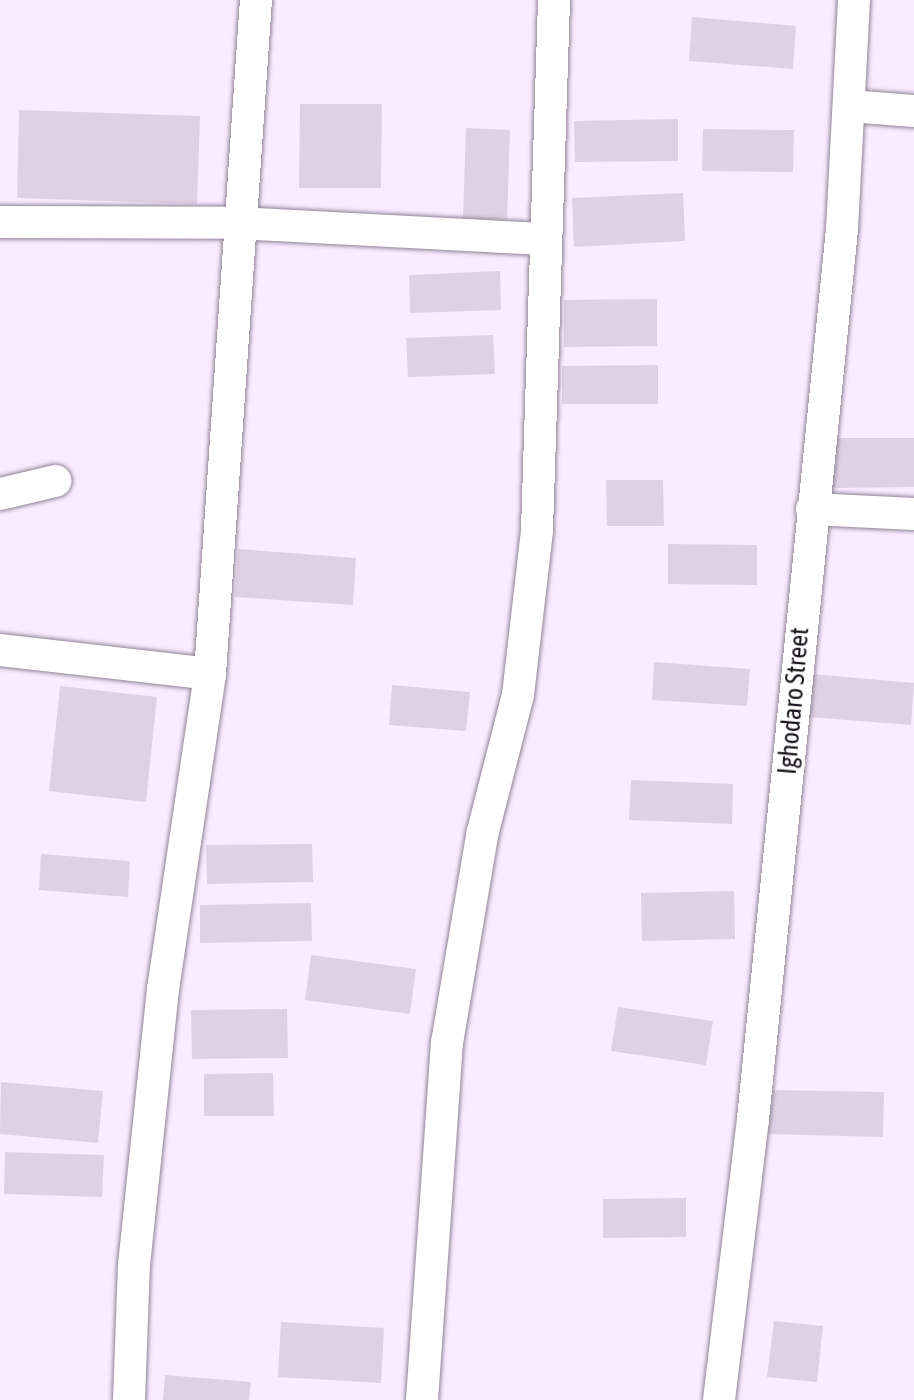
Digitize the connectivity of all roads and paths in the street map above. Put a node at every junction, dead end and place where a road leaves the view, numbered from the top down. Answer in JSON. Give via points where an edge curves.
{"nodes":[{"id":1,"x":256,"y":0,"type":"edge"},
{"id":2,"x":554,"y":0,"type":"edge"},
{"id":3,"x":854,"y":0,"type":"edge"},
{"id":4,"x":849,"y":106,"type":"junction"},
{"id":5,"x":914,"y":111,"type":"edge"},
{"id":6,"x":0,"y":222,"type":"edge"},
{"id":7,"x":237,"y":223,"type":"junction"},
{"id":8,"x":544,"y":239,"type":"junction"},
{"id":9,"x":55,"y":481,"type":"dead end"},
{"id":10,"x":0,"y":494,"type":"edge"},
{"id":11,"x":812,"y":509,"type":"junction"},
{"id":12,"x":914,"y":514,"type":"edge"},
{"id":13,"x":0,"y":650,"type":"edge"},
{"id":14,"x":210,"y":674,"type":"junction"},
{"id":15,"x":129,"y":1400,"type":"edge"},
{"id":16,"x":422,"y":1400,"type":"edge"},
{"id":17,"x":719,"y":1400,"type":"edge"}],
"edges":[{"from":1,"to":7,"type":"street"},
{"from":2,"to":8,"type":"street"},
{"from":3,"to":4,"type":"street","name":"Ighodaro Street"},
{"from":4,"to":5,"type":"street"},
{"from":4,"to":11,"type":"street","name":"Ighodaro Street"},
{"from":6,"to":7,"type":"street"},
{"from":7,"to":8,"type":"street"},
{"from":7,"to":14,"type":"street"},
{"from":8,"to":16,"type":"street","via":[[537,530],[518,695],[482,835],[447,1043]]},
{"from":9,"to":10,"type":"street"},
{"from":11,"to":12,"type":"street"},
{"from":11,"to":17,"type":"street","name":"Ighodaro Street","via":[[753,1119]]},
{"from":13,"to":14,"type":"street"},
{"from":14,"to":15,"type":"street","via":[[163,989],[134,1265]]}]}
